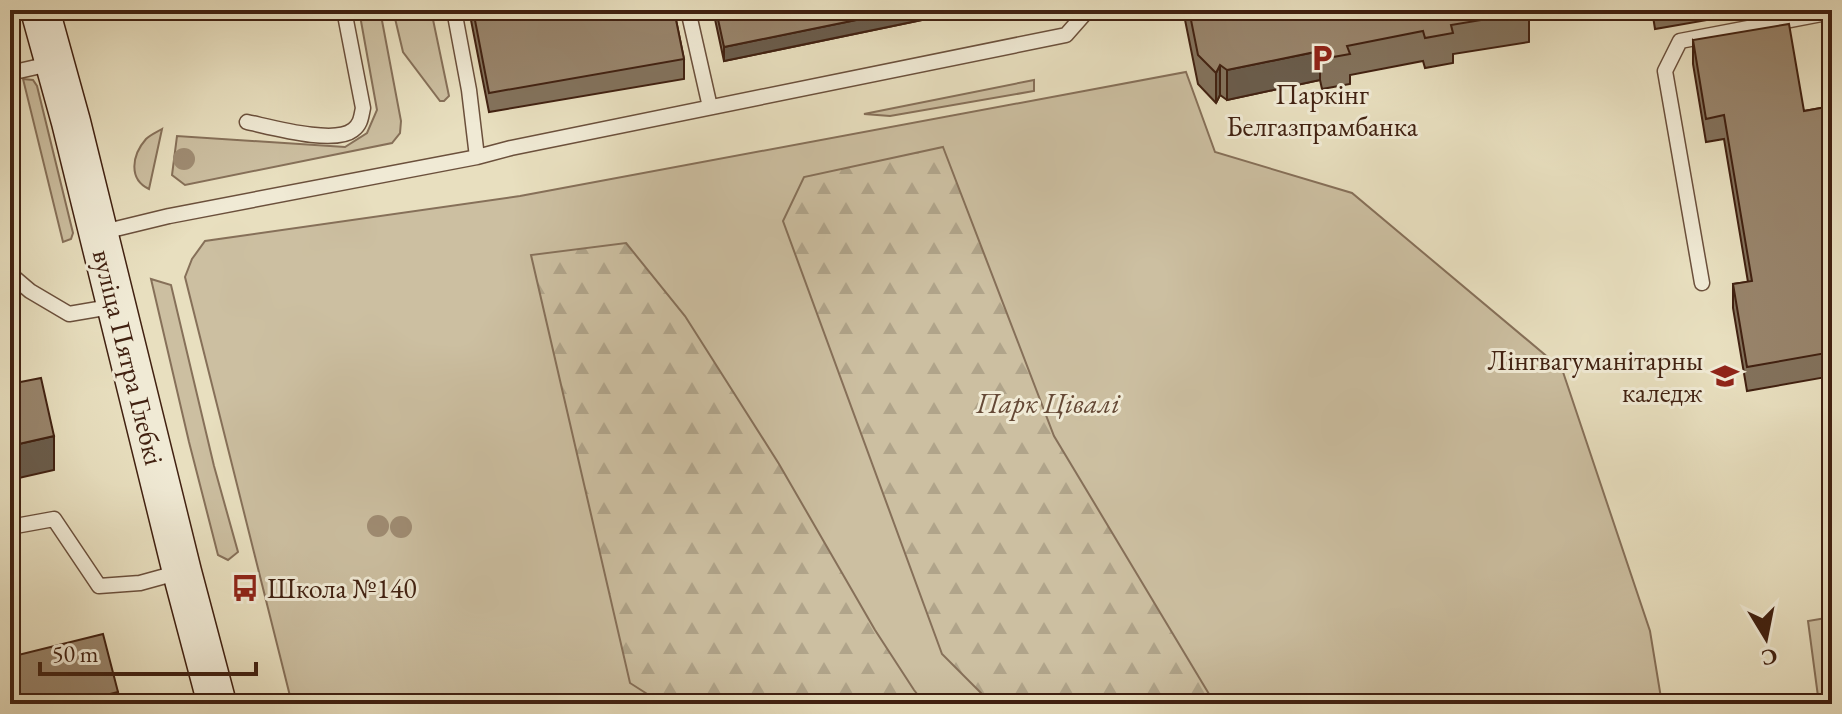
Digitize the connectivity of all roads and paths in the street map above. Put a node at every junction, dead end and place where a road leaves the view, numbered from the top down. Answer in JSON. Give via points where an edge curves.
{"nodes":[{"id":1,"x":40,"y":10,"type":"edge"},
{"id":2,"x":344,"y":10,"type":"edge"},
{"id":3,"x":454,"y":10,"type":"edge"},
{"id":4,"x":688,"y":10,"type":"edge"},
{"id":5,"x":1088,"y":10,"type":"edge"},
{"id":6,"x":1832,"y":12,"type":"edge"},
{"id":7,"x":55,"y":63,"type":"junction"},
{"id":8,"x":10,"y":73,"type":"edge"},
{"id":9,"x":710,"y":107,"type":"junction"},
{"id":10,"x":247,"y":122,"type":"dead end"},
{"id":11,"x":477,"y":157,"type":"junction"},
{"id":12,"x":99,"y":233,"type":"junction"},
{"id":13,"x":10,"y":274,"type":"edge"},
{"id":14,"x":1702,"y":283,"type":"dead end"},
{"id":15,"x":116,"y":306,"type":"junction"},
{"id":16,"x":10,"y":527,"type":"edge"},
{"id":17,"x":182,"y":572,"type":"junction"},
{"id":18,"x":217,"y":704,"type":"edge"}],
"edges":[{"from":1,"to":7,"type":"main road","name":"вуліца Пятра Глебкі"},
{"from":2,"to":10,"type":"lane","via":[[363,108],[360,124],[334,136]]},
{"from":3,"to":11,"type":"lane"},
{"from":4,"to":9,"type":"lane"},
{"from":5,"to":9,"type":"lane","via":[[1066,35]]},
{"from":6,"to":14,"type":"lane","via":[[1680,41],[1665,71]]},
{"from":7,"to":8,"type":"lane"},
{"from":7,"to":12,"type":"main road","name":"вуліца Пятра Глебкі"},
{"from":9,"to":11,"type":"lane"},
{"from":11,"to":12,"type":"lane"},
{"from":12,"to":15,"type":"main road","name":"вуліца Пятра Глебкі"},
{"from":13,"to":15,"type":"lane","via":[[69,314]]},
{"from":15,"to":17,"type":"main road","name":"вуліца Пятра Глебкі"},
{"from":16,"to":17,"type":"lane","via":[[54,519],[99,586]]},
{"from":17,"to":18,"type":"main road","name":"вуліца Пятра Глебкі"}]}
